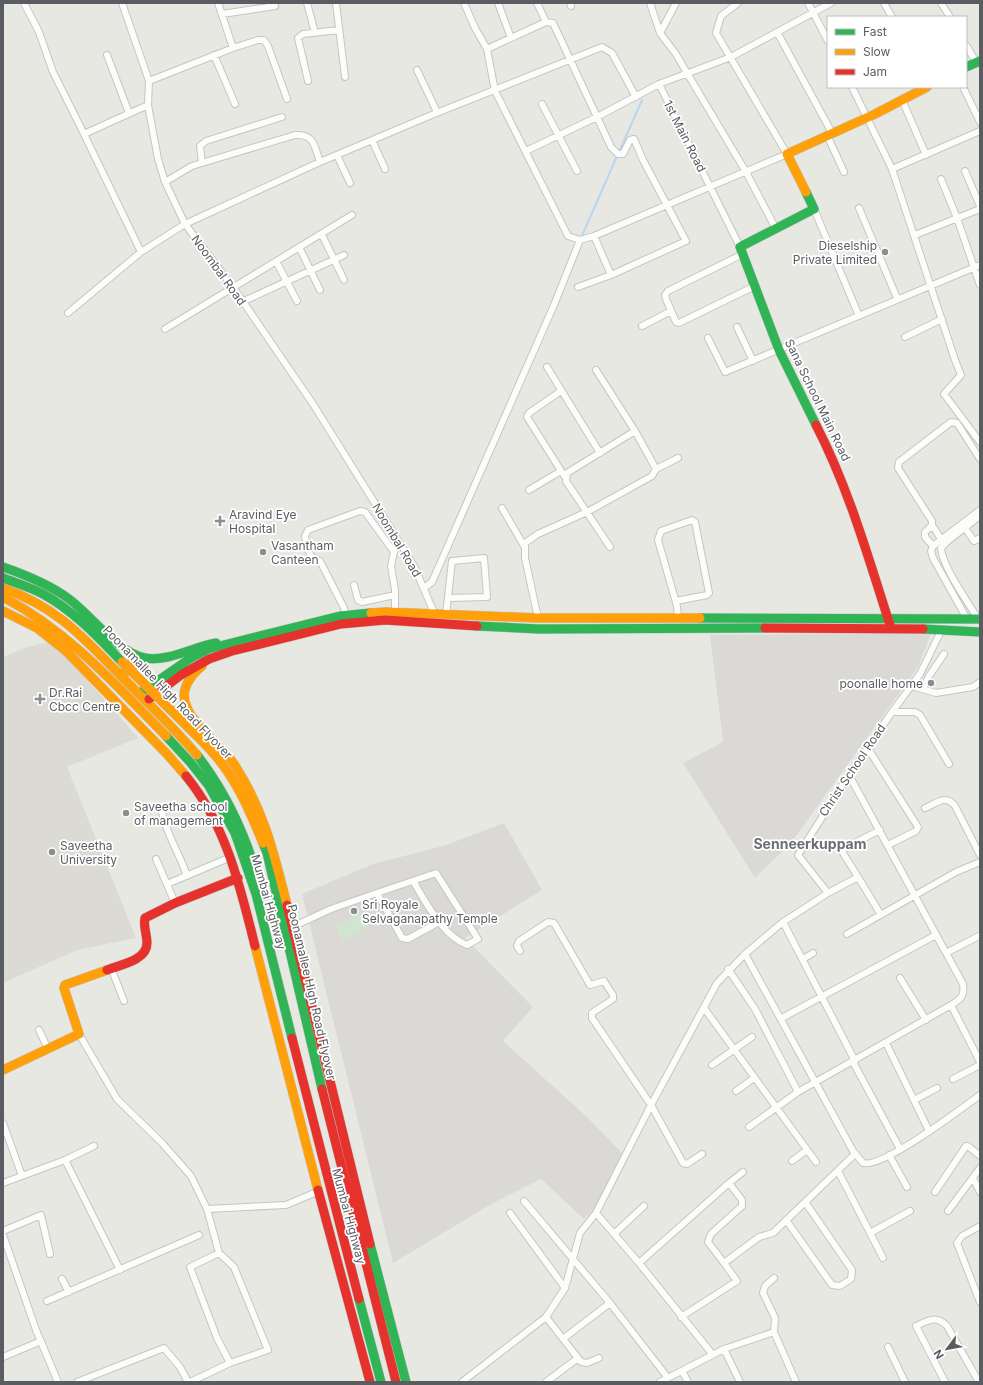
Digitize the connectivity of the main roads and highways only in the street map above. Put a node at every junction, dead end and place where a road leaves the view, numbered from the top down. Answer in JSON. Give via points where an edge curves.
{"nodes":[{"id":1,"x":978,"y":61,"type":"edge"},
{"id":2,"x":967,"y":66,"type":"edge"},
{"id":3,"x":925,"y":88,"type":"edge"},
{"id":4,"x":3,"y":567,"type":"edge"},
{"id":5,"x":3,"y":578,"type":"edge"},
{"id":6,"x":3,"y":588,"type":"edge"},
{"id":7,"x":3,"y":597,"type":"edge"},
{"id":8,"x":3,"y":610,"type":"edge"},
{"id":9,"x":979,"y":619,"type":"edge"},
{"id":10,"x":890,"y":623,"type":"junction"},
{"id":11,"x":980,"y":632,"type":"edge"},
{"id":12,"x":234,"y":641,"type":"junction"},
{"id":13,"x":132,"y":654,"type":"junction"},
{"id":14,"x":215,"y":657,"type":"junction"},
{"id":15,"x":118,"y":672,"type":"junction"},
{"id":16,"x":139,"y":694,"type":"junction"},
{"id":17,"x":147,"y":701,"type":"junction"},
{"id":18,"x":238,"y":878,"type":"junction"},
{"id":19,"x":270,"y":951,"type":"junction"},
{"id":20,"x":3,"y":1070,"type":"edge"},
{"id":21,"x":334,"y":1120,"type":"junction"},
{"id":22,"x":355,"y":1306,"type":"junction"},
{"id":23,"x":370,"y":1382,"type":"edge"},
{"id":24,"x":381,"y":1382,"type":"edge"},
{"id":25,"x":396,"y":1382,"type":"edge"},
{"id":26,"x":406,"y":1382,"type":"edge"}],
"edges":[{"from":1,"to":2,"type":"main road"},
{"from":3,"to":10,"type":"main road","name":"Sana School Main Road","via":[[869,119],[787,154],[814,209],[742,250],[779,350],[836,464]]},
{"from":4,"to":13,"type":"main road","via":[[57,590]]},
{"from":5,"to":21,"type":"main road","name":"Poonamallee High Road Flyover","bridge":true,"via":[[56,602],[83,623],[226,768],[243,797],[264,843]]},
{"from":6,"to":15,"type":"main road","via":[[52,612],[81,635]]},
{"from":7,"to":19,"type":"main road","name":"Mumbai Highway","via":[[32,612],[73,643],[198,771],[226,815],[243,853]]},
{"from":8,"to":18,"type":"main road","via":[[37,628],[56,642],[167,754],[216,821]]},
{"from":9,"to":10,"type":"main road"},
{"from":10,"to":11,"type":"main road"},
{"from":10,"to":12,"type":"main road","via":[[538,618],[395,612],[346,615]]},
{"from":10,"to":14,"type":"main road","via":[[539,628],[385,620],[341,624]]},
{"from":12,"to":13,"type":"main road","via":[[214,643],[153,658]]},
{"from":12,"to":16,"type":"main road","via":[[191,658]]},
{"from":13,"to":15,"type":"main road","via":[[135,665],[133,669],[129,672]]},
{"from":14,"to":17,"type":"main road","via":[[190,669]]},
{"from":14,"to":21,"type":"main road","via":[[196,670],[188,681],[186,705],[226,752],[253,798],[272,843]]},
{"from":15,"to":16,"type":"main road"},
{"from":16,"to":17,"type":"main road"},
{"from":17,"to":19,"type":"main road","via":[[199,756],[234,810],[256,870]]},
{"from":18,"to":20,"type":"main road","via":[[145,918],[143,922],[148,947],[144,954],[65,985],[79,1034]]},
{"from":18,"to":22,"type":"main road","via":[[319,1191]]},
{"from":19,"to":22,"type":"main road","name":"Mumbai Highway"},
{"from":21,"to":25,"type":"main road","name":"Mumbai Highway"},
{"from":21,"to":26,"type":"main road"},
{"from":22,"to":23,"type":"main road"},
{"from":22,"to":24,"type":"main road","via":[[363,1317]]}]}
